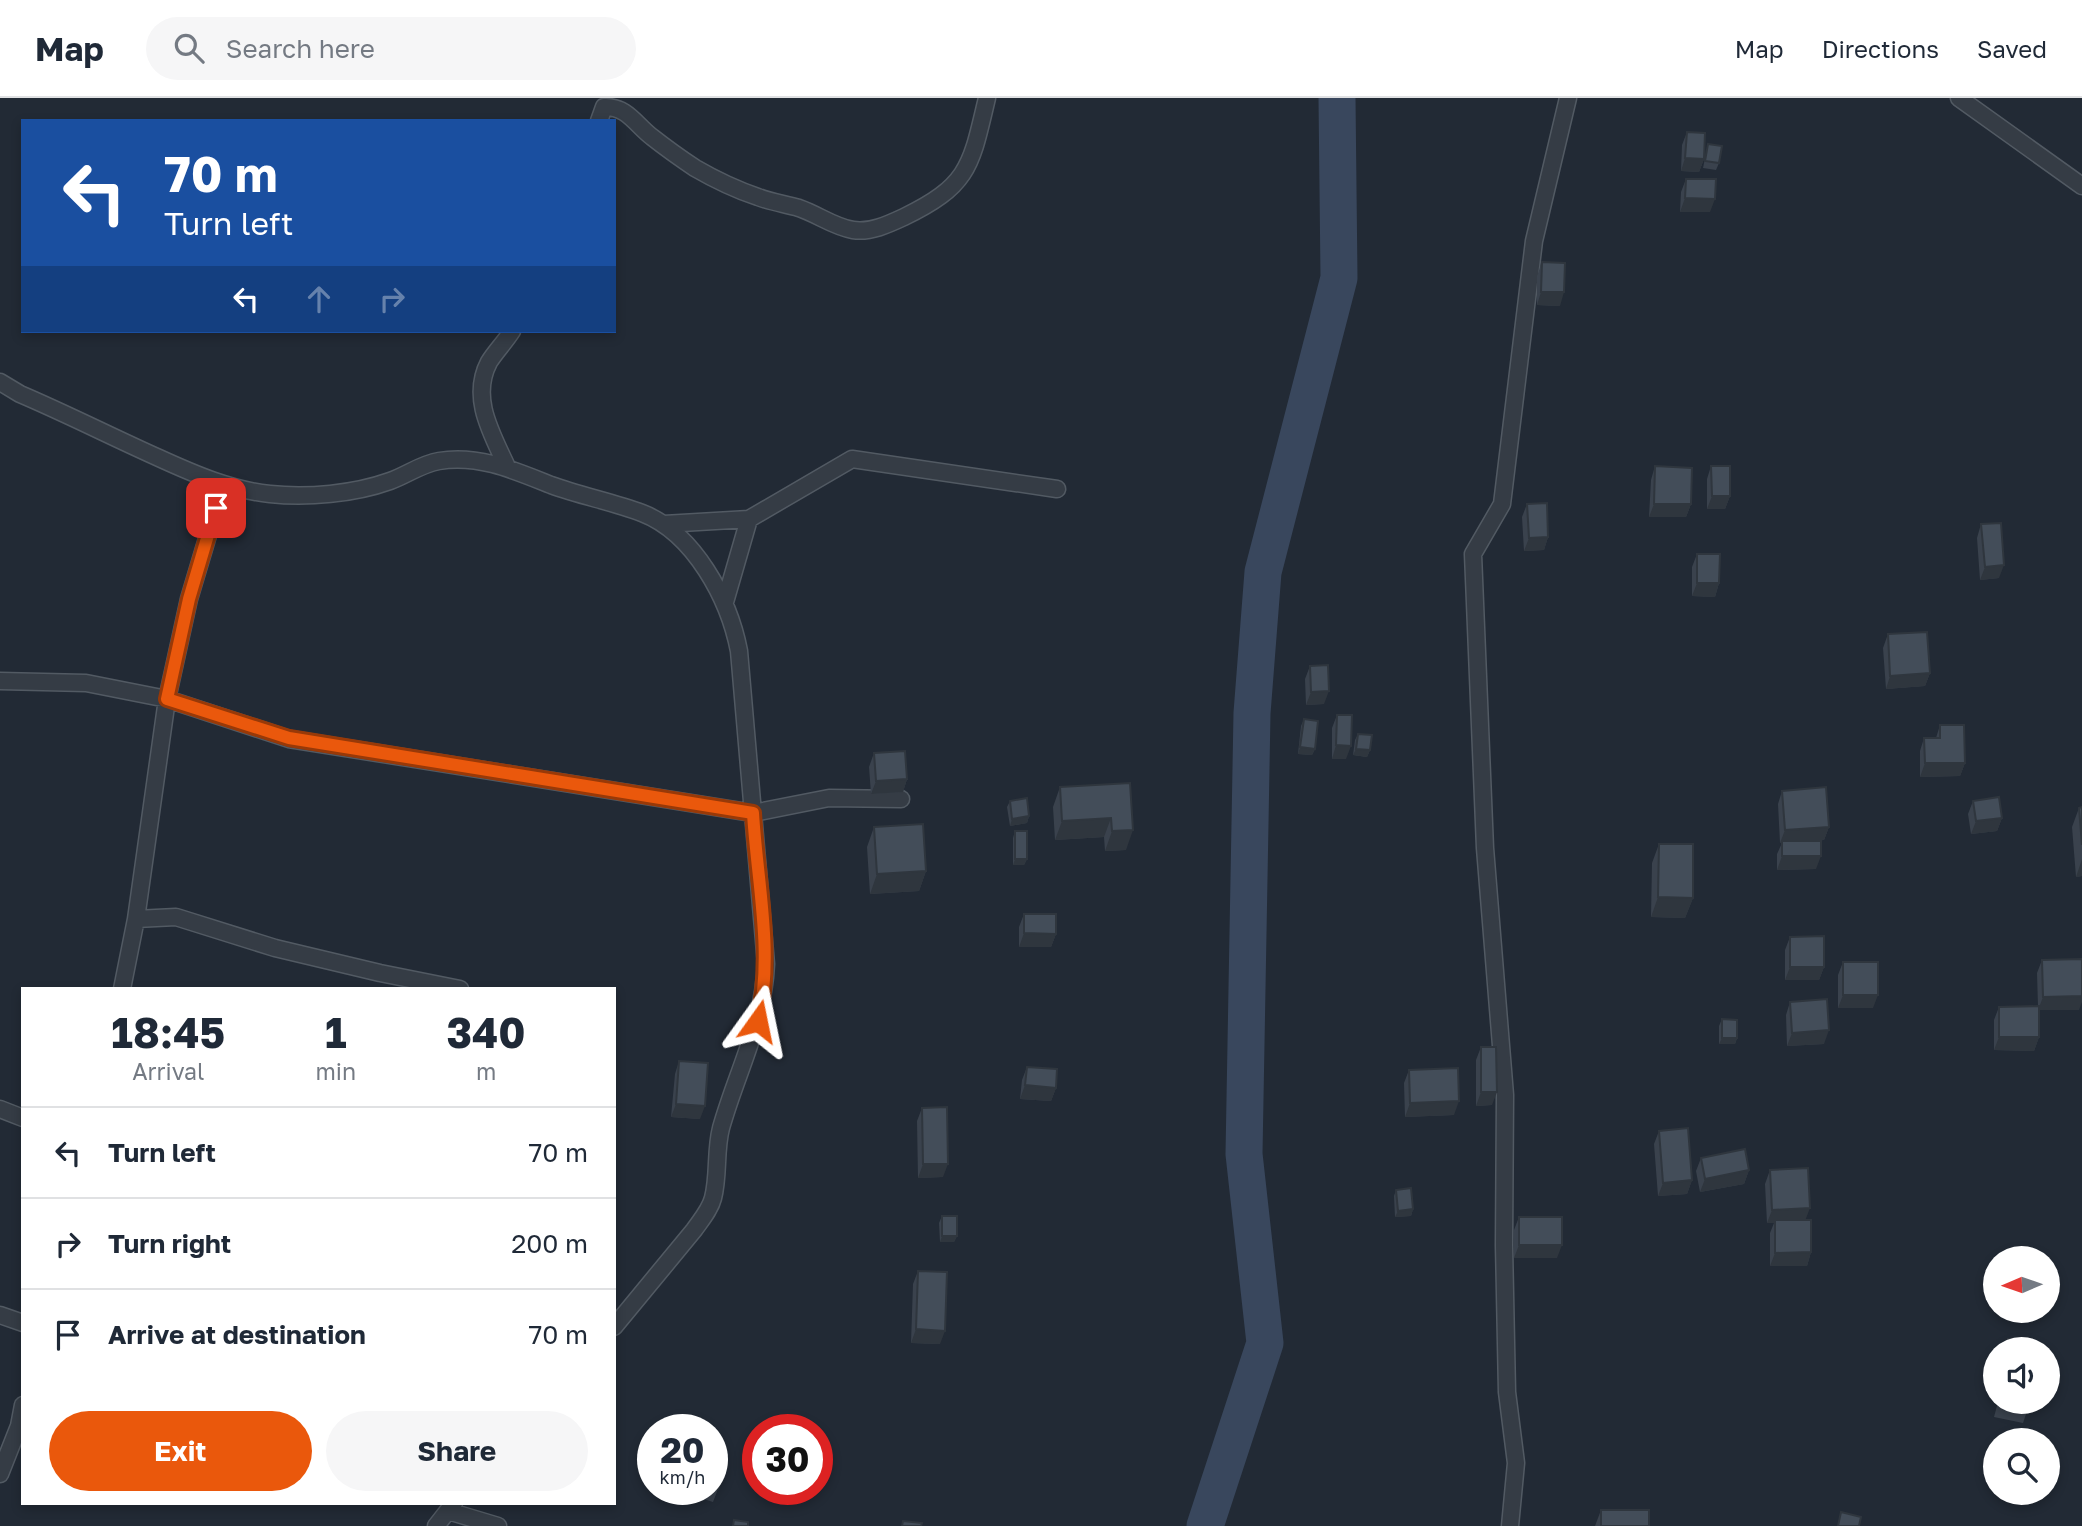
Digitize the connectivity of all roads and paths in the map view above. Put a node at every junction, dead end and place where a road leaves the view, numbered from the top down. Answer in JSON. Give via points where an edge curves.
{"nodes":[{"id":1,"x":987,"y":98,"type":"edge"},
{"id":2,"x":1568,"y":98,"type":"edge"},
{"id":3,"x":1959,"y":98,"type":"edge"},
{"id":4,"x":600,"y":119,"type":"edge"},
{"id":5,"x":2082,"y":186,"type":"edge"},
{"id":6,"x":511,"y":333,"type":"edge"},
{"id":7,"x":0,"y":382,"type":"edge"},
{"id":8,"x":507,"y":467,"type":"junction"},
{"id":9,"x":223,"y":485,"type":"junction"},
{"id":10,"x":1058,"y":489,"type":"dead end"},
{"id":11,"x":749,"y":519,"type":"junction"},
{"id":12,"x":664,"y":524,"type":"junction"},
{"id":13,"x":725,"y":603,"type":"junction"},
{"id":14,"x":0,"y":681,"type":"edge"},
{"id":15,"x":167,"y":699,"type":"junction"},
{"id":16,"x":901,"y":799,"type":"dead end"},
{"id":17,"x":753,"y":813,"type":"junction"},
{"id":18,"x":136,"y":919,"type":"junction"},
{"id":19,"x":122,"y":987,"type":"edge"},
{"id":20,"x":450,"y":987,"type":"edge"},
{"id":21,"x":0,"y":1109,"type":"edge"},
{"id":22,"x":21,"y":1117,"type":"edge"},
{"id":23,"x":0,"y":1315,"type":"edge"},
{"id":24,"x":21,"y":1322,"type":"edge"},
{"id":25,"x":616,"y":1326,"type":"edge"},
{"id":26,"x":21,"y":1416,"type":"edge"},
{"id":27,"x":0,"y":1474,"type":"edge"},
{"id":28,"x":451,"y":1507,"type":"edge"},
{"id":29,"x":436,"y":1526,"type":"edge"},
{"id":30,"x":498,"y":1526,"type":"edge"},
{"id":31,"x":1510,"y":1526,"type":"edge"}],
"edges":[{"from":1,"to":4,"type":"street","via":[[974,152],[952,188],[900,219],[863,230],[757,197],[697,169],[615,107],[604,107]]},
{"from":2,"to":31,"type":"street","via":[[1534,241],[1502,504],[1473,554],[1485,848],[1505,1095],[1507,1392],[1516,1463]]},
{"from":3,"to":5,"type":"street"},
{"from":6,"to":8,"type":"street","via":[[487,366],[481,391],[484,417]]},
{"from":7,"to":9,"type":"street"},
{"from":8,"to":9,"type":"street","via":[[440,461],[378,484],[296,496]]},
{"from":8,"to":12,"type":"street"},
{"from":9,"to":15,"type":"street","via":[[189,599]]},
{"from":10,"to":11,"type":"street","via":[[852,459]]},
{"from":11,"to":12,"type":"street"},
{"from":11,"to":13,"type":"street"},
{"from":12,"to":13,"type":"street","via":[[707,570]]},
{"from":13,"to":17,"type":"street","via":[[739,651]]},
{"from":14,"to":15,"type":"street","via":[[86,683]]},
{"from":15,"to":17,"type":"street","via":[[289,738]]},
{"from":15,"to":18,"type":"street"},
{"from":16,"to":17,"type":"street","via":[[829,798]]},
{"from":17,"to":25,"type":"street","via":[[765,993],[721,1130],[713,1199],[694,1230]]},
{"from":18,"to":19,"type":"street"},
{"from":18,"to":20,"type":"street","via":[[176,916],[275,948]]},
{"from":21,"to":22,"type":"street"},
{"from":23,"to":24,"type":"street"},
{"from":26,"to":27,"type":"street"},
{"from":28,"to":29,"type":"street"},
{"from":28,"to":30,"type":"street"}]}
